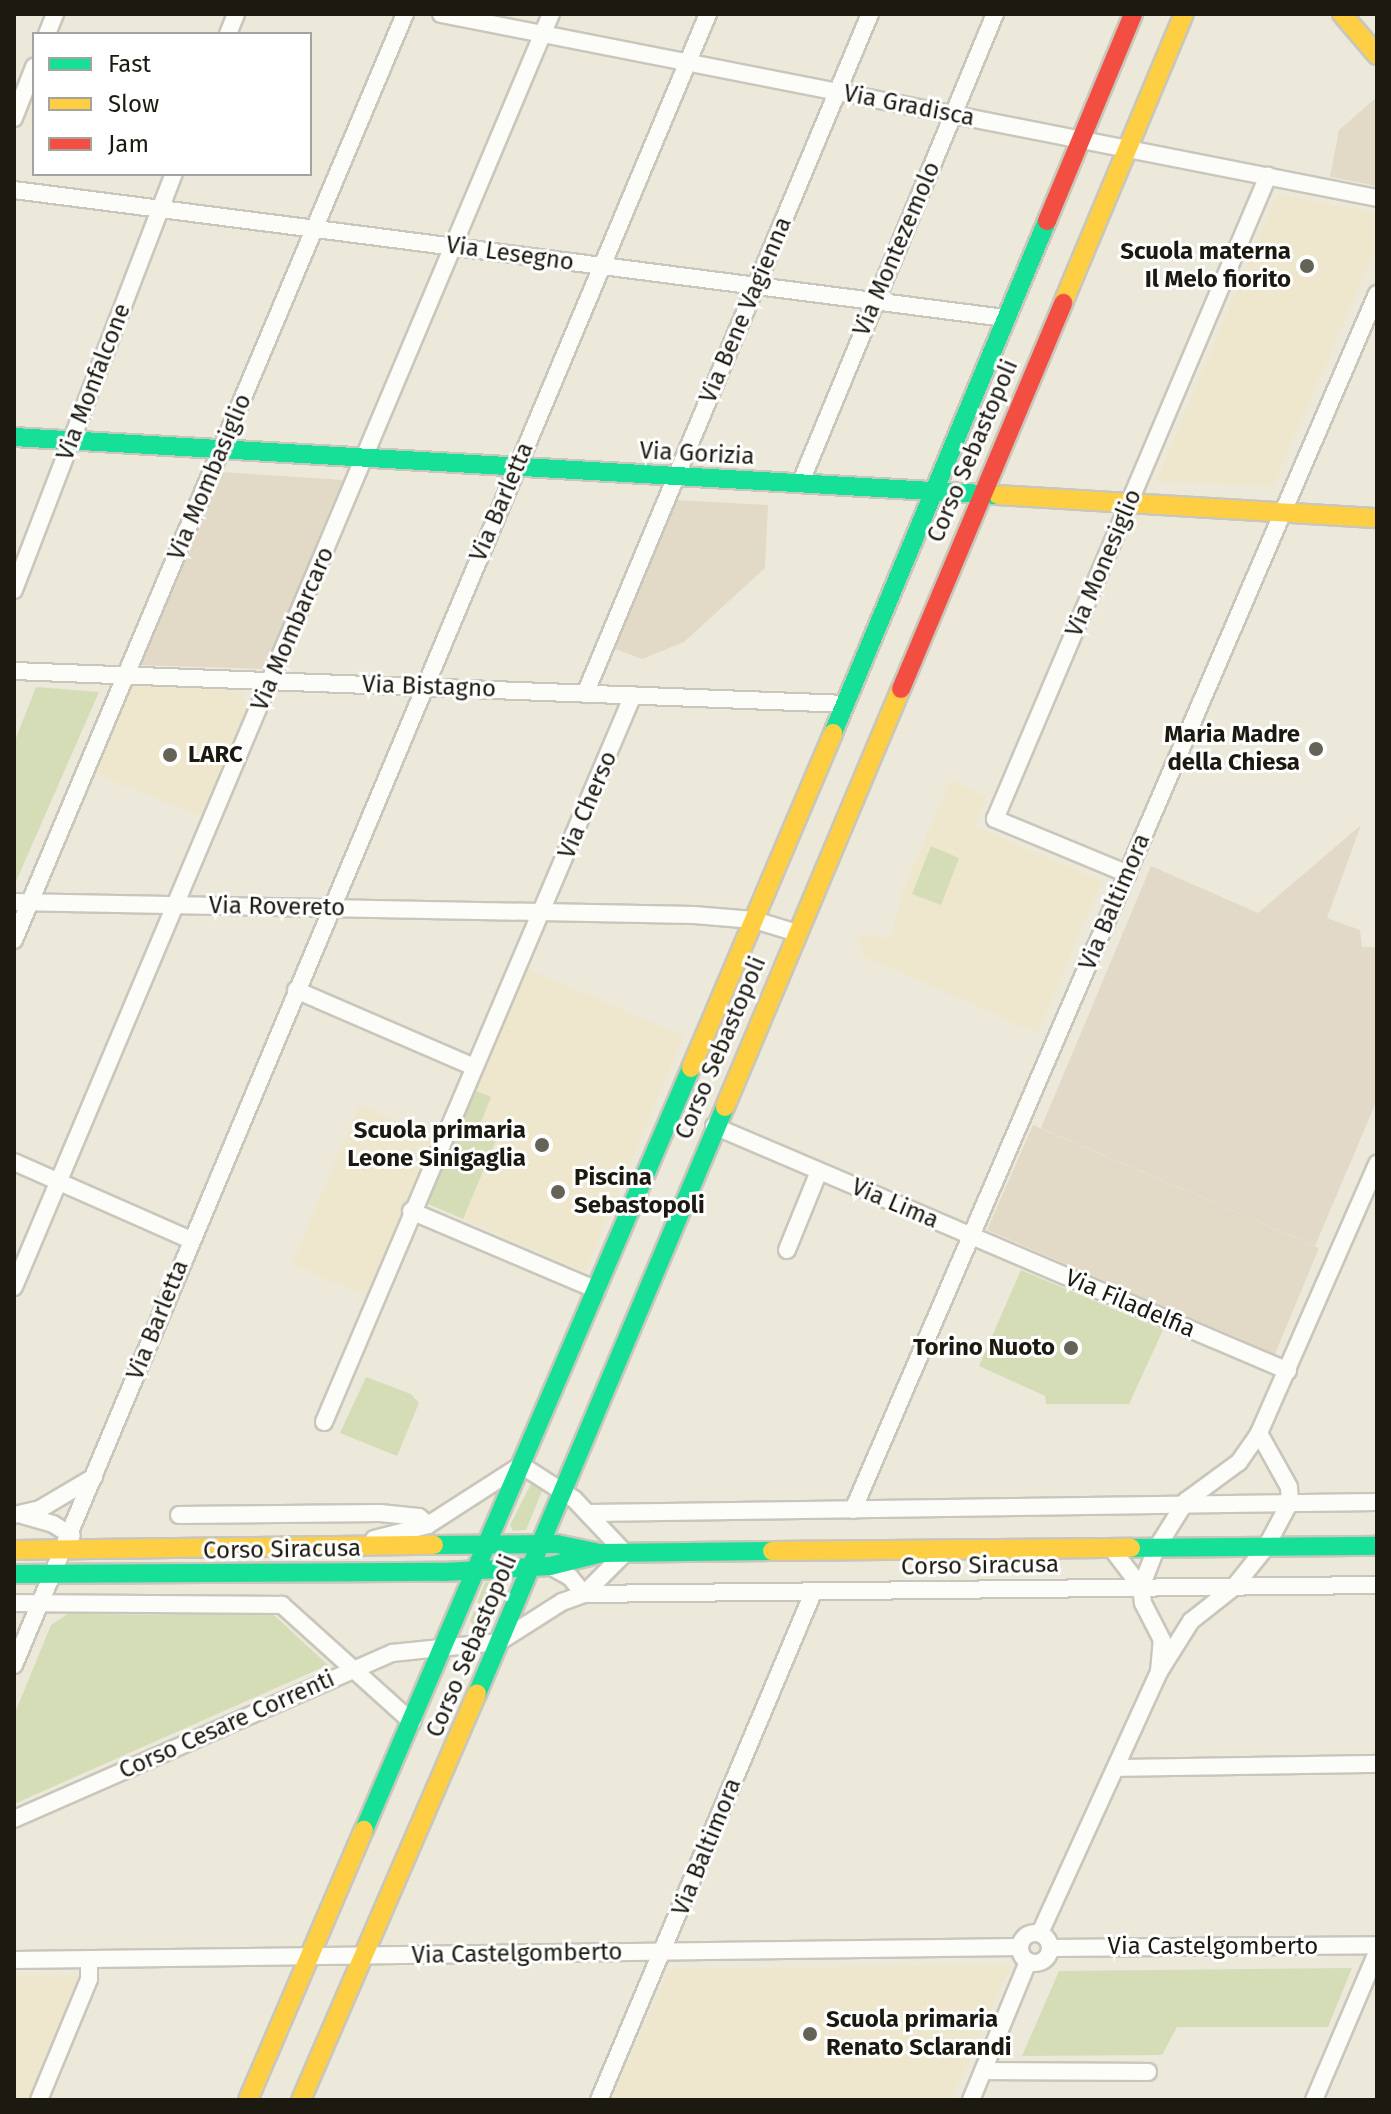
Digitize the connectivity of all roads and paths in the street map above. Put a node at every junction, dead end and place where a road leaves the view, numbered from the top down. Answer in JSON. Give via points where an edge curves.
{"nodes":[{"id":1,"x":405,"y":14,"type":"edge"},
{"id":2,"x":441,"y":14,"type":"edge"},
{"id":3,"x":551,"y":14,"type":"edge"},
{"id":4,"x":708,"y":14,"type":"edge"},
{"id":5,"x":870,"y":14,"type":"edge"},
{"id":6,"x":995,"y":14,"type":"edge"},
{"id":7,"x":1133,"y":14,"type":"edge"},
{"id":8,"x":1184,"y":14,"type":"edge"},
{"id":9,"x":1342,"y":14,"type":"edge"},
{"id":10,"x":543,"y":34,"type":"junction"},
{"id":11,"x":1377,"y":55,"type":"edge"},
{"id":12,"x":688,"y":62,"type":"junction"},
{"id":13,"x":32,"y":72,"type":"edge"},
{"id":14,"x":838,"y":92,"type":"junction"},
{"id":15,"x":954,"y":114,"type":"junction"},
{"id":16,"x":14,"y":118,"type":"edge"},
{"id":17,"x":1080,"y":138,"type":"junction"},
{"id":18,"x":1126,"y":147,"type":"junction"},
{"id":19,"x":173,"y":176,"type":"edge"},
{"id":20,"x":1268,"y":176,"type":"junction"},
{"id":21,"x":14,"y":190,"type":"edge"},
{"id":22,"x":1377,"y":198,"type":"edge"},
{"id":23,"x":160,"y":210,"type":"junction"},
{"id":24,"x":314,"y":229,"type":"junction"},
{"id":25,"x":454,"y":247,"type":"junction"},
{"id":26,"x":601,"y":266,"type":"junction"},
{"id":27,"x":756,"y":284,"type":"junction"},
{"id":28,"x":1377,"y":294,"type":"edge"},
{"id":29,"x":875,"y":300,"type":"junction"},
{"id":30,"x":1005,"y":318,"type":"junction"},
{"id":31,"x":14,"y":437,"type":"edge"},
{"id":32,"x":72,"y":441,"type":"junction"},
{"id":33,"x":223,"y":450,"type":"junction"},
{"id":34,"x":364,"y":458,"type":"junction"},
{"id":35,"x":518,"y":467,"type":"junction"},
{"id":36,"x":675,"y":477,"type":"junction"},
{"id":37,"x":800,"y":484,"type":"junction"},
{"id":38,"x":932,"y":492,"type":"junction"},
{"id":39,"x":980,"y":495,"type":"junction"},
{"id":40,"x":1130,"y":504,"type":"junction"},
{"id":41,"x":1283,"y":513,"type":"junction"},
{"id":42,"x":1377,"y":518,"type":"edge"},
{"id":43,"x":14,"y":590,"type":"edge"},
{"id":44,"x":14,"y":671,"type":"edge"},
{"id":45,"x":126,"y":674,"type":"junction"},
{"id":46,"x":271,"y":681,"type":"junction"},
{"id":47,"x":423,"y":687,"type":"junction"},
{"id":48,"x":585,"y":694,"type":"junction"},
{"id":49,"x":633,"y":695,"type":"junction"},
{"id":50,"x":845,"y":704,"type":"junction"},
{"id":51,"x":1128,"y":874,"type":"junction"},
{"id":52,"x":22,"y":902,"type":"edge"},
{"id":53,"x":174,"y":905,"type":"junction"},
{"id":54,"x":333,"y":908,"type":"junction"},
{"id":55,"x":540,"y":912,"type":"junction"},
{"id":56,"x":754,"y":920,"type":"junction"},
{"id":57,"x":794,"y":932,"type":"junction"},
{"id":58,"x":14,"y":940,"type":"edge"},
{"id":59,"x":296,"y":990,"type":"junction"},
{"id":60,"x":472,"y":1066,"type":"junction"},
{"id":61,"x":714,"y":1126,"type":"junction"},
{"id":62,"x":14,"y":1162,"type":"edge"},
{"id":63,"x":1377,"y":1164,"type":"edge"},
{"id":64,"x":819,"y":1171,"type":"junction"},
{"id":65,"x":59,"y":1182,"type":"junction"},
{"id":66,"x":411,"y":1211,"type":"junction"},
{"id":67,"x":971,"y":1237,"type":"junction"},
{"id":68,"x":191,"y":1240,"type":"junction"},
{"id":69,"x":787,"y":1250,"type":"dead end"},
{"id":70,"x":14,"y":1287,"type":"edge"},
{"id":71,"x":597,"y":1290,"type":"junction"},
{"id":72,"x":1288,"y":1371,"type":"junction"},
{"id":73,"x":324,"y":1422,"type":"dead end"},
{"id":74,"x":1259,"y":1433,"type":"junction"},
{"id":75,"x":521,"y":1465,"type":"junction"},
{"id":76,"x":94,"y":1477,"type":"junction"},
{"id":77,"x":563,"y":1491,"type":"junction"},
{"id":78,"x":1186,"y":1501,"type":"junction"},
{"id":79,"x":1290,"y":1502,"type":"junction"},
{"id":80,"x":1377,"y":1502,"type":"edge"},
{"id":81,"x":853,"y":1510,"type":"junction"},
{"id":82,"x":589,"y":1513,"type":"junction"},
{"id":83,"x":18,"y":1515,"type":"edge"},
{"id":84,"x":179,"y":1515,"type":"dead end"},
{"id":85,"x":428,"y":1525,"type":"junction"},
{"id":86,"x":69,"y":1542,"type":"junction"},
{"id":87,"x":542,"y":1544,"type":"junction"},
{"id":88,"x":488,"y":1545,"type":"junction"},
{"id":89,"x":1377,"y":1546,"type":"edge"},
{"id":90,"x":362,"y":1547,"type":"junction"},
{"id":91,"x":1266,"y":1547,"type":"junction"},
{"id":92,"x":1112,"y":1549,"type":"junction"},
{"id":93,"x":1156,"y":1549,"type":"junction"},
{"id":94,"x":14,"y":1550,"type":"edge"},
{"id":95,"x":603,"y":1553,"type":"junction"},
{"id":96,"x":625,"y":1553,"type":"junction"},
{"id":97,"x":541,"y":1567,"type":"junction"},
{"id":98,"x":477,"y":1571,"type":"junction"},
{"id":99,"x":14,"y":1574,"type":"edge"},
{"id":100,"x":55,"y":1575,"type":"junction"},
{"id":101,"x":1377,"y":1585,"type":"edge"},
{"id":102,"x":1141,"y":1587,"type":"junction"},
{"id":103,"x":1234,"y":1587,"type":"junction"},
{"id":104,"x":813,"y":1593,"type":"junction"},
{"id":105,"x":584,"y":1594,"type":"junction"},
{"id":106,"x":14,"y":1603,"type":"edge"},
{"id":107,"x":41,"y":1603,"type":"junction"},
{"id":108,"x":499,"y":1642,"type":"junction"},
{"id":109,"x":445,"y":1646,"type":"junction"},
{"id":110,"x":16,"y":1653,"type":"edge"},
{"id":111,"x":355,"y":1668,"type":"junction"},
{"id":112,"x":1159,"y":1672,"type":"junction"},
{"id":113,"x":412,"y":1722,"type":"junction"},
{"id":114,"x":1377,"y":1764,"type":"edge"},
{"id":115,"x":1116,"y":1768,"type":"junction"},
{"id":116,"x":14,"y":1819,"type":"edge"},
{"id":117,"x":1040,"y":1933,"type":"junction"},
{"id":118,"x":1377,"y":1945,"type":"edge"},
{"id":119,"x":1050,"y":1948,"type":"junction"},
{"id":120,"x":1377,"y":1952,"type":"edge"},
{"id":121,"x":664,"y":1953,"type":"junction"},
{"id":122,"x":1024,"y":1954,"type":"junction"},
{"id":123,"x":364,"y":1956,"type":"junction"},
{"id":124,"x":309,"y":1957,"type":"junction"},
{"id":125,"x":14,"y":1960,"type":"edge"},
{"id":126,"x":89,"y":1960,"type":"junction"},
{"id":127,"x":984,"y":2071,"type":"junction"},
{"id":128,"x":1148,"y":2072,"type":"dead end"},
{"id":129,"x":39,"y":2100,"type":"edge"},
{"id":130,"x":248,"y":2100,"type":"edge"},
{"id":131,"x":301,"y":2100,"type":"edge"},
{"id":132,"x":599,"y":2100,"type":"edge"},
{"id":133,"x":971,"y":2100,"type":"edge"},
{"id":134,"x":1314,"y":2100,"type":"edge"}],
"edges":[{"from":1,"to":24,"type":"street","name":"Via Mombasiglio"},
{"from":2,"to":10,"type":"street","name":"Via Gradisca"},
{"from":3,"to":10,"type":"street","name":"Via Mombarcaro"},
{"from":4,"to":12,"type":"street","name":"Via Barletta"},
{"from":5,"to":14,"type":"street","name":"Via Bene Vagienna"},
{"from":6,"to":15,"type":"street","name":"Via Montezemolo"},
{"from":7,"to":17,"type":"main road","name":"Corso Sebastopoli"},
{"from":8,"to":18,"type":"main road","name":"Corso Sebastopoli"},
{"from":9,"to":11,"type":"main road"},
{"from":10,"to":12,"type":"street","name":"Via Gradisca"},
{"from":10,"to":25,"type":"street","name":"Via Mombarcaro"},
{"from":12,"to":14,"type":"street","name":"Via Gradisca"},
{"from":12,"to":26,"type":"street","name":"Via Barletta"},
{"from":13,"to":16,"type":"street"},
{"from":14,"to":15,"type":"street","name":"Via Gradisca"},
{"from":14,"to":27,"type":"street","name":"Via Bene Vagienna"},
{"from":15,"to":17,"type":"street","name":"Via Gradisca"},
{"from":15,"to":29,"type":"street","name":"Via Montezemolo"},
{"from":17,"to":18,"type":"street","name":"Via Gradisca"},
{"from":17,"to":30,"type":"main road","name":"Corso Sebastopoli"},
{"from":18,"to":20,"type":"street","name":"Via Gradisca"},
{"from":18,"to":39,"type":"main road","name":"Corso Sebastopoli"},
{"from":19,"to":23,"type":"street","name":"Via Monfalcone"},
{"from":20,"to":22,"type":"street","name":"Via Gradisca"},
{"from":20,"to":40,"type":"street","name":"Via Monesiglio"},
{"from":21,"to":23,"type":"street","name":"Via Lesegno"},
{"from":23,"to":24,"type":"street","name":"Via Lesegno"},
{"from":23,"to":32,"type":"street","name":"Via Monfalcone"},
{"from":24,"to":25,"type":"street","name":"Via Lesegno"},
{"from":24,"to":33,"type":"street","name":"Via Mombasiglio"},
{"from":25,"to":26,"type":"street","name":"Via Lesegno"},
{"from":25,"to":34,"type":"street","name":"Via Mombarcaro"},
{"from":26,"to":27,"type":"street","name":"Via Lesegno"},
{"from":26,"to":35,"type":"street","name":"Via Barletta"},
{"from":27,"to":29,"type":"street","name":"Via Lesegno"},
{"from":27,"to":36,"type":"street","name":"Via Bene Vagienna"},
{"from":28,"to":41,"type":"street","name":"Via Baltimora"},
{"from":29,"to":30,"type":"street","name":"Via Lesegno"},
{"from":29,"to":37,"type":"street","name":"Via Montezemolo"},
{"from":30,"to":38,"type":"main road","name":"Corso Sebastopoli"},
{"from":31,"to":32,"type":"main road","name":"Via Gorizia"},
{"from":32,"to":33,"type":"main road","name":"Via Gorizia"},
{"from":32,"to":43,"type":"street","name":"Via Monfalcone"},
{"from":33,"to":34,"type":"main road","name":"Via Gorizia"},
{"from":33,"to":45,"type":"street","name":"Via Mombasiglio"},
{"from":34,"to":35,"type":"main road","name":"Via Gorizia"},
{"from":34,"to":46,"type":"street","name":"Via Mombarcaro"},
{"from":35,"to":36,"type":"main road","name":"Via Gorizia"},
{"from":35,"to":47,"type":"street","name":"Via Barletta"},
{"from":36,"to":37,"type":"main road","name":"Via Gorizia"},
{"from":36,"to":48,"type":"street","name":"Via Bene Vagienna"},
{"from":37,"to":38,"type":"main road","name":"Via Gorizia"},
{"from":38,"to":39,"type":"main road","name":"Via Gorizia"},
{"from":38,"to":50,"type":"main road","name":"Corso Sebastopoli"},
{"from":39,"to":40,"type":"main road","name":"Via Gorizia"},
{"from":39,"to":57,"type":"main road","name":"Corso Sebastopoli"},
{"from":40,"to":41,"type":"main road","name":"Via Gorizia"},
{"from":40,"to":51,"type":"street","name":"Via Monesiglio","via":[[995,819]]},
{"from":41,"to":42,"type":"main road","name":"Via Gorizia"},
{"from":41,"to":51,"type":"street","name":"Via Baltimora"},
{"from":44,"to":45,"type":"street","name":"Via Bistagno"},
{"from":45,"to":46,"type":"street","name":"Via Bistagno"},
{"from":45,"to":52,"type":"street","name":"Via Mombasiglio"},
{"from":46,"to":47,"type":"street","name":"Via Bistagno"},
{"from":46,"to":53,"type":"street","name":"Via Mombarcaro"},
{"from":47,"to":48,"type":"street","name":"Via Bistagno"},
{"from":47,"to":54,"type":"street","name":"Via Barletta"},
{"from":48,"to":49,"type":"street","name":"Via Bistagno"},
{"from":49,"to":50,"type":"street","name":"Via Bistagno"},
{"from":49,"to":55,"type":"street","name":"Via Cherso"},
{"from":50,"to":56,"type":"main road","name":"Corso Sebastopoli"},
{"from":51,"to":67,"type":"street","name":"Via Baltimora"},
{"from":52,"to":53,"type":"street","name":"Via Rovereto"},
{"from":52,"to":58,"type":"street","name":"Via Mombasiglio"},
{"from":53,"to":54,"type":"street","name":"Via Rovereto"},
{"from":53,"to":65,"type":"street","name":"Via Mombarcaro"},
{"from":54,"to":55,"type":"street","name":"Via Rovereto"},
{"from":54,"to":59,"type":"street","name":"Via Barletta"},
{"from":55,"to":56,"type":"street","name":"Via Rovereto"},
{"from":55,"to":60,"type":"street"},
{"from":56,"to":57,"type":"street","name":"Via Rovereto"},
{"from":56,"to":71,"type":"main road","name":"Corso Sebastopoli"},
{"from":57,"to":61,"type":"main road","name":"Corso Sebastopoli"},
{"from":59,"to":60,"type":"street"},
{"from":59,"to":68,"type":"street","name":"Via Barletta"},
{"from":60,"to":66,"type":"street"},
{"from":61,"to":64,"type":"street","name":"Via Lima"},
{"from":61,"to":77,"type":"main road","name":"Corso Sebastopoli"},
{"from":62,"to":65,"type":"street"},
{"from":63,"to":72,"type":"street"},
{"from":64,"to":67,"type":"street","name":"Via Lima"},
{"from":64,"to":69,"type":"street"},
{"from":65,"to":68,"type":"street"},
{"from":65,"to":70,"type":"street","name":"Via Mombarcaro"},
{"from":66,"to":71,"type":"street"},
{"from":66,"to":73,"type":"street"},
{"from":67,"to":72,"type":"street","name":"Via Filadelfia"},
{"from":67,"to":81,"type":"street","name":"Via Baltimora"},
{"from":68,"to":76,"type":"street","name":"Via Barletta"},
{"from":71,"to":75,"type":"main road","name":"Corso Sebastopoli"},
{"from":72,"to":74,"type":"street"},
{"from":74,"to":78,"type":"street","via":[[1239,1462]]},
{"from":74,"to":79,"type":"street","via":[[1289,1487]]},
{"from":75,"to":77,"type":"street"},
{"from":75,"to":85,"type":"street","name":"Corso Siracusa"},
{"from":75,"to":88,"type":"main road","name":"Corso Sebastopoli"},
{"from":76,"to":83,"type":"street","name":"Corso Siracusa"},
{"from":76,"to":86,"type":"street","name":"Via Barletta"},
{"from":77,"to":82,"type":"street"},
{"from":77,"to":87,"type":"main road","name":"Corso Sebastopoli"},
{"from":78,"to":79,"type":"street"},
{"from":78,"to":81,"type":"street"},
{"from":78,"to":93,"type":"street"},
{"from":79,"to":80,"type":"street"},
{"from":79,"to":91,"type":"street"},
{"from":81,"to":82,"type":"street"},
{"from":82,"to":96,"type":"street"},
{"from":83,"to":86,"type":"street","name":"Corso Siracusa","via":[[53,1524]]},
{"from":84,"to":85,"type":"street","name":"Corso Siracusa","via":[[380,1513],[419,1517]]},
{"from":85,"to":90,"type":"street","name":"Corso Siracusa","via":[[380,1536]]},
{"from":86,"to":90,"type":"main road","name":"Corso Siracusa"},
{"from":86,"to":94,"type":"main road","name":"Corso Siracusa"},
{"from":86,"to":100,"type":"street","name":"Via Barletta"},
{"from":87,"to":88,"type":"main road","name":"Corso Siracusa"},
{"from":87,"to":95,"type":"main road","name":"Corso Siracusa"},
{"from":87,"to":97,"type":"main road","name":"Corso Sebastopoli"},
{"from":88,"to":90,"type":"main road","name":"Corso Siracusa"},
{"from":88,"to":98,"type":"main road","name":"Corso Sebastopoli"},
{"from":89,"to":91,"type":"main road","name":"Corso Siracusa"},
{"from":91,"to":93,"type":"main road","name":"Corso Siracusa"},
{"from":91,"to":103,"type":"street"},
{"from":92,"to":93,"type":"main road","name":"Corso Siracusa"},
{"from":92,"to":96,"type":"main road","name":"Corso Siracusa"},
{"from":92,"to":102,"type":"street"},
{"from":93,"to":102,"type":"street"},
{"from":95,"to":96,"type":"main road","name":"Corso Siracusa"},
{"from":95,"to":97,"type":"main road","name":"Corso Siracusa"},
{"from":96,"to":105,"type":"street","name":"Corso Siracusa"},
{"from":97,"to":98,"type":"main road","name":"Corso Siracusa"},
{"from":97,"to":105,"type":"street","via":[[570,1577]]},
{"from":97,"to":108,"type":"main road","name":"Corso Sebastopoli"},
{"from":98,"to":100,"type":"main road","name":"Corso Siracusa"},
{"from":98,"to":109,"type":"main road","name":"Corso Sebastopoli"},
{"from":99,"to":100,"type":"main road","name":"Corso Siracusa"},
{"from":100,"to":107,"type":"street","name":"Via Barletta"},
{"from":101,"to":103,"type":"street","name":"Corso Siracusa"},
{"from":102,"to":103,"type":"street","name":"Corso Siracusa"},
{"from":102,"to":104,"type":"street","name":"Corso Siracusa"},
{"from":102,"to":112,"type":"street","via":[[1143,1603],[1162,1640]]},
{"from":103,"to":112,"type":"street","via":[[1191,1621]]},
{"from":104,"to":105,"type":"street","name":"Corso Siracusa"},
{"from":104,"to":121,"type":"street","name":"Via Baltimora"},
{"from":105,"to":108,"type":"street","name":"Corso Siracusa"},
{"from":106,"to":107,"type":"street"},
{"from":107,"to":110,"type":"street","name":"Via Barletta"},
{"from":107,"to":111,"type":"street","via":[[282,1605]]},
{"from":108,"to":109,"type":"street","name":"Corso Siracusa"},
{"from":108,"to":123,"type":"main road","name":"Corso Sebastopoli"},
{"from":109,"to":111,"type":"street","name":"Corso Cesare Correnti","via":[[392,1653]]},
{"from":109,"to":113,"type":"main road","name":"Corso Sebastopoli"},
{"from":111,"to":113,"type":"street"},
{"from":111,"to":116,"type":"street","name":"Corso Cesare Correnti"},
{"from":112,"to":115,"type":"street"},
{"from":113,"to":124,"type":"main road","name":"Corso Sebastopoli"},
{"from":114,"to":115,"type":"street"},
{"from":115,"to":117,"type":"street"},
{"from":117,"to":119,"type":"street"},
{"from":117,"to":122,"type":"street","via":[[1026,1936]]},
{"from":118,"to":119,"type":"street","name":"Via Castelgomberto"},
{"from":119,"to":122,"type":"street","via":[[1041,1962]]},
{"from":120,"to":134,"type":"street"},
{"from":121,"to":122,"type":"street","name":"Via Castelgomberto"},
{"from":121,"to":123,"type":"street","name":"Via Castelgomberto"},
{"from":121,"to":132,"type":"street","name":"Via Baltimora"},
{"from":122,"to":127,"type":"street"},
{"from":123,"to":124,"type":"street","name":"Via Castelgomberto"},
{"from":123,"to":131,"type":"main road","name":"Corso Sebastopoli"},
{"from":124,"to":126,"type":"street","name":"Via Castelgomberto"},
{"from":124,"to":130,"type":"main road","name":"Corso Sebastopoli"},
{"from":125,"to":126,"type":"street","name":"Via Castelgomberto"},
{"from":126,"to":129,"type":"street","via":[[89,1979]]},
{"from":127,"to":128,"type":"street"},
{"from":127,"to":133,"type":"street"}]}
